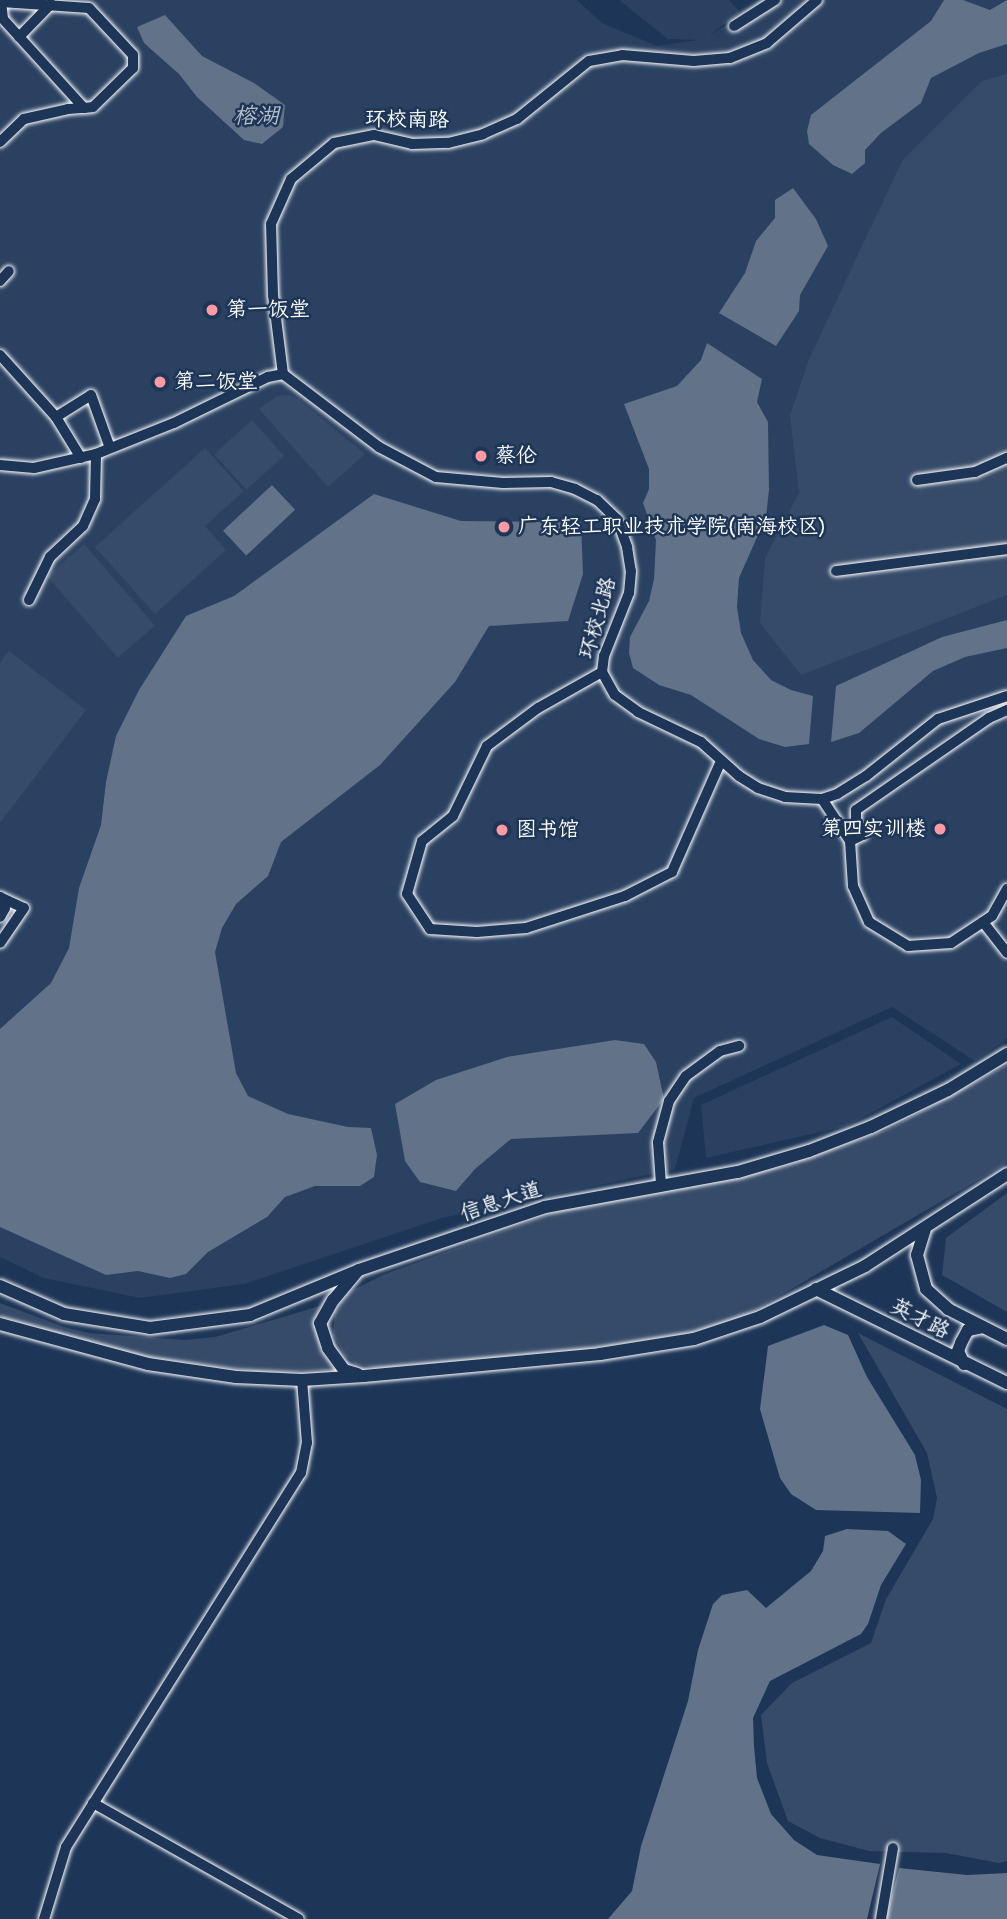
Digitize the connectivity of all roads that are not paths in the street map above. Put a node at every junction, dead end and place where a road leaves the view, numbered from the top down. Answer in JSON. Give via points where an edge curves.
{"nodes":[{"id":1,"x":775,"y":0,"type":"edge"},
{"id":2,"x":817,"y":0,"type":"edge"},
{"id":3,"x":51,"y":4,"type":"junction"},
{"id":4,"x":734,"y":26,"type":"dead end"},
{"id":5,"x":19,"y":37,"type":"junction"},
{"id":6,"x":84,"y":108,"type":"junction"},
{"id":7,"x":0,"y":142,"type":"edge"},
{"id":8,"x":9,"y":271,"type":"dead end"},
{"id":9,"x":0,"y":281,"type":"edge"},
{"id":10,"x":0,"y":355,"type":"edge"},
{"id":11,"x":283,"y":374,"type":"junction"},
{"id":12,"x":55,"y":418,"type":"junction"},
{"id":13,"x":110,"y":449,"type":"junction"},
{"id":14,"x":96,"y":454,"type":"junction"},
{"id":15,"x":81,"y":458,"type":"junction"},
{"id":16,"x":1007,"y":458,"type":"edge"},
{"id":17,"x":0,"y":465,"type":"edge"},
{"id":18,"x":918,"y":481,"type":"dead end"},
{"id":19,"x":1007,"y":549,"type":"edge"},
{"id":20,"x":836,"y":571,"type":"dead end"},
{"id":21,"x":29,"y":600,"type":"dead end"},
{"id":22,"x":602,"y":672,"type":"junction"},
{"id":23,"x":1007,"y":696,"type":"edge"},
{"id":24,"x":1007,"y":710,"type":"edge"},
{"id":25,"x":721,"y":761,"type":"junction"},
{"id":26,"x":822,"y":799,"type":"junction"},
{"id":27,"x":850,"y":841,"type":"junction"},
{"id":28,"x":1007,"y":889,"type":"edge"},
{"id":29,"x":0,"y":917,"type":"edge"},
{"id":30,"x":983,"y":922,"type":"junction"},
{"id":31,"x":0,"y":943,"type":"edge"},
{"id":32,"x":1007,"y":953,"type":"edge"},
{"id":33,"x":739,"y":1046,"type":"dead end"},
{"id":34,"x":1007,"y":1054,"type":"edge"},
{"id":35,"x":1007,"y":1174,"type":"edge"},
{"id":36,"x":661,"y":1184,"type":"junction"},
{"id":37,"x":925,"y":1229,"type":"junction"},
{"id":38,"x":359,"y":1270,"type":"junction"},
{"id":39,"x":0,"y":1286,"type":"edge"},
{"id":40,"x":816,"y":1289,"type":"junction"},
{"id":41,"x":0,"y":1324,"type":"edge"},
{"id":42,"x":983,"y":1326,"type":"junction"},
{"id":43,"x":1007,"y":1339,"type":"edge"},
{"id":44,"x":964,"y":1364,"type":"junction"},
{"id":45,"x":364,"y":1376,"type":"junction"},
{"id":46,"x":302,"y":1380,"type":"junction"},
{"id":47,"x":1007,"y":1383,"type":"edge"},
{"id":48,"x":93,"y":1803,"type":"junction"},
{"id":49,"x":893,"y":1848,"type":"dead end"},
{"id":50,"x":44,"y":1919,"type":"edge"},
{"id":51,"x":299,"y":1919,"type":"edge"},
{"id":52,"x":881,"y":1919,"type":"edge"}],
"edges":[{"from":1,"to":4,"type":"street"},
{"from":2,"to":11,"type":"street","name":"环校南路","via":[[767,43],[730,58],[694,61],[622,55],[589,61],[517,119],[483,134],[448,142],[412,144],[374,135],[334,143],[290,179],[271,223],[273,295]]},
{"from":3,"to":5,"type":"street"},
{"from":3,"to":5,"type":"street","via":[[1,2],[3,19]]},
{"from":3,"to":6,"type":"street","via":[[89,8],[134,55],[133,68],[93,107]]},
{"from":5,"to":6,"type":"street"},
{"from":6,"to":7,"type":"street","via":[[24,119]]},
{"from":8,"to":9,"type":"street"},
{"from":10,"to":12,"type":"street"},
{"from":11,"to":13,"type":"street"},
{"from":11,"to":22,"type":"street","name":"环校北路","via":[[379,447],[436,477],[551,482],[597,500],[617,519],[631,571],[629,593]]},
{"from":12,"to":13,"type":"street","via":[[91,395]]},
{"from":12,"to":15,"type":"street"},
{"from":13,"to":14,"type":"street"},
{"from":14,"to":15,"type":"street"},
{"from":14,"to":21,"type":"street","via":[[95,499],[83,526],[50,557]]},
{"from":15,"to":17,"type":"street","via":[[34,468]]},
{"from":16,"to":18,"type":"street","via":[[975,472]]},
{"from":19,"to":20,"type":"street"},
{"from":22,"to":25,"type":"street","name":"环校北路","via":[[615,695],[638,712],[701,742]]},
{"from":22,"to":25,"type":"street","via":[[538,708],[487,746],[453,816],[422,841],[407,894],[430,929],[526,928],[625,896],[672,872]]},
{"from":23,"to":26,"type":"street","via":[[938,719],[866,776]]},
{"from":24,"to":27,"type":"street","via":[[856,810],[863,835]]},
{"from":25,"to":26,"type":"street","name":"环校北路","via":[[758,788],[785,797]]},
{"from":26,"to":27,"type":"street"},
{"from":27,"to":30,"type":"street","via":[[853,886],[869,922],[908,946],[951,943]]},
{"from":28,"to":30,"type":"street"},
{"from":29,"to":31,"type":"street","via":[[5,908],[0,897],[24,908]]},
{"from":30,"to":32,"type":"street"},
{"from":33,"to":36,"type":"street","via":[[720,1051],[686,1076],[668,1101],[658,1142]]},
{"from":34,"to":36,"type":"main road","name":"信息大道","via":[[948,1090],[809,1151],[738,1172]]},
{"from":35,"to":37,"type":"main road"},
{"from":36,"to":38,"type":"main road","name":"信息大道","via":[[545,1207]]},
{"from":37,"to":40,"type":"main road"},
{"from":37,"to":42,"type":"main road","via":[[917,1255],[926,1289],[948,1309]]},
{"from":38,"to":39,"type":"main road","name":"信息大道","via":[[250,1315],[150,1328],[64,1314]]},
{"from":38,"to":45,"type":"main road","via":[[320,1323],[328,1348],[344,1370]]},
{"from":40,"to":44,"type":"main road","name":"英才路"},
{"from":40,"to":45,"type":"main road","via":[[760,1317],[694,1339],[600,1354]]},
{"from":41,"to":46,"type":"main road","via":[[148,1364],[236,1377]]},
{"from":42,"to":43,"type":"main road"},
{"from":42,"to":44,"type":"main road","via":[[968,1330],[961,1343],[958,1351]]},
{"from":44,"to":47,"type":"main road","name":"英才路"},
{"from":45,"to":46,"type":"main road"},
{"from":46,"to":48,"type":"street","via":[[307,1443],[301,1473]]},
{"from":48,"to":50,"type":"street","via":[[66,1847]]},
{"from":48,"to":51,"type":"street"},
{"from":49,"to":52,"type":"street"}]}
